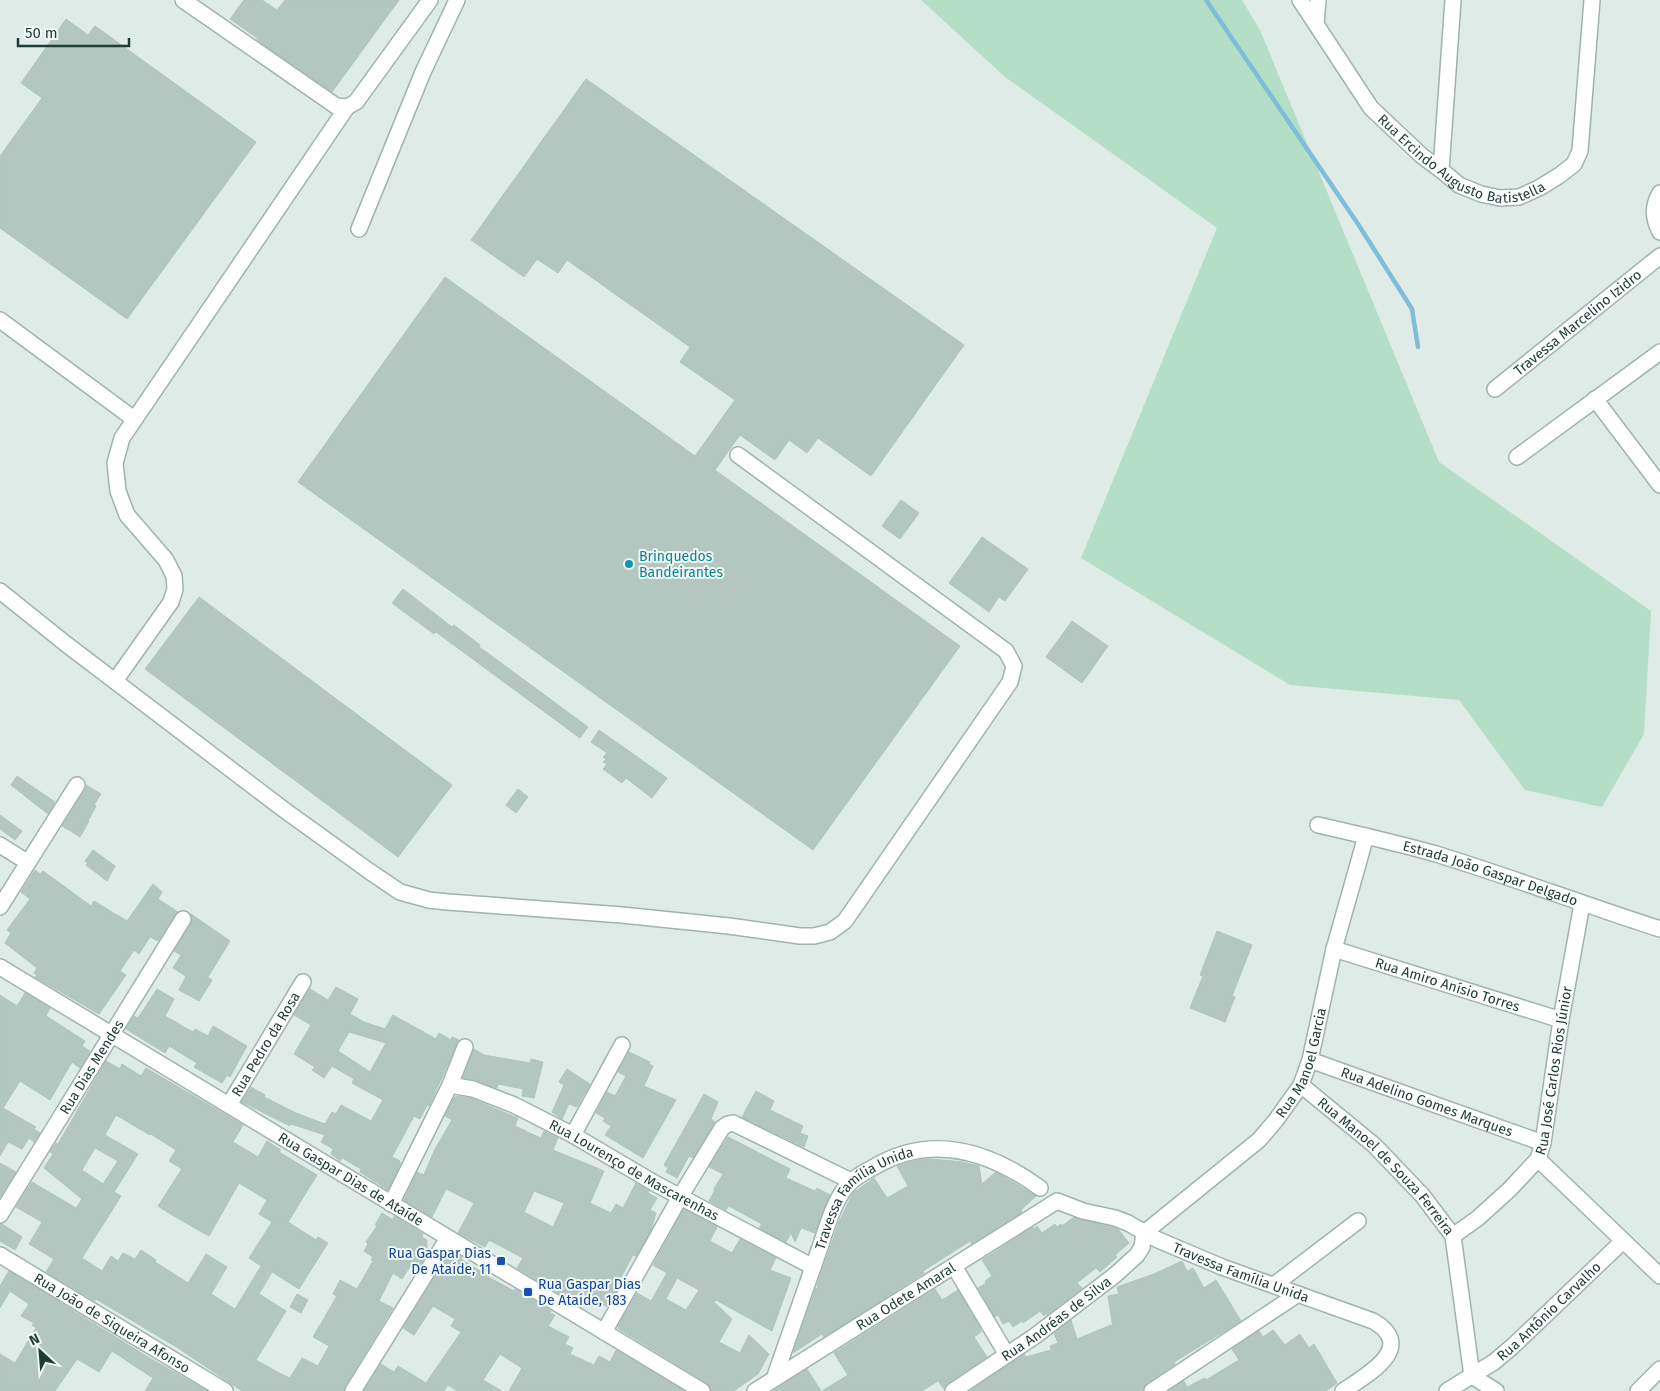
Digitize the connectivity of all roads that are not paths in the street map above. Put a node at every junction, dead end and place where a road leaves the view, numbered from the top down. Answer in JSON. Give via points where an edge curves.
{"nodes":[{"id":1,"x":182,"y":0,"type":"edge"},
{"id":2,"x":430,"y":0,"type":"edge"},
{"id":3,"x":457,"y":0,"type":"edge"},
{"id":4,"x":1300,"y":0,"type":"edge"},
{"id":5,"x":1318,"y":0,"type":"edge"},
{"id":6,"x":1453,"y":0,"type":"edge"},
{"id":7,"x":1592,"y":0,"type":"edge"},
{"id":8,"x":1316,"y":24,"type":"junction"},
{"id":9,"x":347,"y":107,"type":"junction"},
{"id":10,"x":1441,"y":170,"type":"junction"},
{"id":11,"x":1660,"y":193,"type":"edge"},
{"id":12,"x":359,"y":229,"type":"dead end"},
{"id":13,"x":1660,"y":232,"type":"edge"},
{"id":14,"x":1660,"y":256,"type":"edge"},
{"id":15,"x":0,"y":320,"type":"edge"},
{"id":16,"x":1660,"y":352,"type":"edge"},
{"id":17,"x":1495,"y":389,"type":"dead end"},
{"id":18,"x":1595,"y":398,"type":"junction"},
{"id":19,"x":134,"y":419,"type":"junction"},
{"id":20,"x":738,"y":455,"type":"dead end"},
{"id":21,"x":1517,"y":457,"type":"dead end"},
{"id":22,"x":1660,"y":485,"type":"edge"},
{"id":23,"x":0,"y":591,"type":"edge"},
{"id":24,"x":115,"y":681,"type":"junction"},
{"id":25,"x":77,"y":785,"type":"dead end"},
{"id":26,"x":1318,"y":824,"type":"dead end"},
{"id":27,"x":1366,"y":836,"type":"junction"},
{"id":28,"x":0,"y":844,"type":"edge"},
{"id":29,"x":27,"y":862,"type":"junction"},
{"id":30,"x":1582,"y":904,"type":"junction"},
{"id":31,"x":0,"y":907,"type":"edge"},
{"id":32,"x":183,"y":918,"type":"dead end"},
{"id":33,"x":1660,"y":928,"type":"edge"},
{"id":34,"x":1334,"y":949,"type":"junction"},
{"id":35,"x":0,"y":967,"type":"edge"},
{"id":36,"x":303,"y":982,"type":"dead end"},
{"id":37,"x":1561,"y":1020,"type":"junction"},
{"id":38,"x":112,"y":1033,"type":"junction"},
{"id":39,"x":622,"y":1044,"type":"dead end"},
{"id":40,"x":465,"y":1047,"type":"dead end"},
{"id":41,"x":1310,"y":1060,"type":"junction"},
{"id":42,"x":450,"y":1085,"type":"junction"},
{"id":43,"x":1301,"y":1085,"type":"junction"},
{"id":44,"x":229,"y":1105,"type":"junction"},
{"id":45,"x":573,"y":1135,"type":"junction"},
{"id":46,"x":1543,"y":1142,"type":"junction"},
{"id":47,"x":1538,"y":1159,"type":"junction"},
{"id":48,"x":851,"y":1181,"type":"junction"},
{"id":49,"x":1040,"y":1188,"type":"dead end"},
{"id":50,"x":680,"y":1197,"type":"junction"},
{"id":51,"x":1056,"y":1201,"type":"joint"},
{"id":52,"x":391,"y":1204,"type":"junction"},
{"id":53,"x":0,"y":1215,"type":"edge"},
{"id":54,"x":1358,"y":1221,"type":"dead end"},
{"id":55,"x":1144,"y":1233,"type":"junction"},
{"id":56,"x":1453,"y":1236,"type":"junction"},
{"id":57,"x":448,"y":1238,"type":"junction"},
{"id":58,"x":1623,"y":1241,"type":"junction"},
{"id":59,"x":0,"y":1255,"type":"edge"},
{"id":60,"x":954,"y":1266,"type":"junction"},
{"id":61,"x":813,"y":1267,"type":"junction"},
{"id":62,"x":1660,"y":1276,"type":"edge"},
{"id":63,"x":1274,"y":1285,"type":"junction"},
{"id":64,"x":1298,"y":1294,"type":"junction"},
{"id":65,"x":604,"y":1332,"type":"junction"},
{"id":66,"x":1007,"y":1355,"type":"junction"},
{"id":67,"x":1660,"y":1369,"type":"edge"},
{"id":68,"x":1472,"y":1376,"type":"junction"},
{"id":69,"x":774,"y":1379,"type":"junction"},
{"id":70,"x":225,"y":1391,"type":"edge"},
{"id":71,"x":353,"y":1391,"type":"edge"},
{"id":72,"x":702,"y":1391,"type":"edge"},
{"id":73,"x":755,"y":1391,"type":"edge"},
{"id":74,"x":953,"y":1391,"type":"edge"},
{"id":75,"x":1152,"y":1391,"type":"edge"},
{"id":76,"x":1343,"y":1391,"type":"edge"},
{"id":77,"x":1447,"y":1391,"type":"edge"},
{"id":78,"x":1496,"y":1391,"type":"edge"},
{"id":79,"x":1638,"y":1391,"type":"edge"}],
"edges":[{"from":1,"to":9,"type":"street","via":[[336,106]]},
{"from":2,"to":9,"type":"street","via":[[356,102]]},
{"from":3,"to":12,"type":"street"},
{"from":4,"to":8,"type":"street","name":"Rua Ercindo Augusto Batistella"},
{"from":5,"to":8,"type":"street"},
{"from":6,"to":10,"type":"street"},
{"from":7,"to":10,"type":"street","name":"Rua Ercindo Augusto Batistella","via":[[1580,151],[1574,164],[1540,188],[1519,197],[1500,198],[1459,185]]},
{"from":8,"to":10,"type":"street","name":"Rua Ercindo Augusto Batistella","via":[[1371,108]]},
{"from":9,"to":19,"type":"street"},
{"from":11,"to":13,"type":"street","via":[[1654,214]]},
{"from":14,"to":17,"type":"street","name":"Travessa Marcelino Izidro"},
{"from":15,"to":19,"type":"street"},
{"from":16,"to":18,"type":"street"},
{"from":18,"to":21,"type":"street"},
{"from":18,"to":22,"type":"street"},
{"from":19,"to":24,"type":"street","via":[[122,438],[115,464],[118,491],[127,515],[166,560],[174,576],[175,589],[171,602]]},
{"from":20,"to":24,"type":"street","via":[[1006,651],[1014,666],[1010,682],[845,921],[830,932],[800,936],[622,915],[429,900],[400,892],[283,809]]},
{"from":23,"to":24,"type":"street"},
{"from":25,"to":29,"type":"street"},
{"from":26,"to":27,"type":"street","name":"Estrada João Gaspar Delgado"},
{"from":27,"to":30,"type":"street","name":"Estrada João Gaspar Delgado","via":[[1488,870]]},
{"from":27,"to":34,"type":"street","name":"Rua Manoel Garcia"},
{"from":28,"to":29,"type":"street"},
{"from":29,"to":31,"type":"street"},
{"from":30,"to":33,"type":"street","name":"Estrada João Gaspar Delgado"},
{"from":30,"to":37,"type":"street","name":"Rua José Carlos Rios Júnior"},
{"from":32,"to":38,"type":"street","name":"Rua Dias Mendes"},
{"from":34,"to":37,"type":"street","name":"Rua Amiro Anísio Torres"},
{"from":34,"to":41,"type":"street","name":"Rua Manoel Garcia"},
{"from":35,"to":38,"type":"street","name":"Rua Gaspar Dias de Ataíde"},
{"from":36,"to":44,"type":"street","name":"Rua Pedro da Rosa"},
{"from":37,"to":46,"type":"street","name":"Rua José Carlos Rios Júnior"},
{"from":38,"to":44,"type":"street","name":"Rua Gaspar Dias de Ataíde"},
{"from":38,"to":53,"type":"street","name":"Rua Dias Mendes"},
{"from":39,"to":45,"type":"street"},
{"from":40,"to":42,"type":"street"},
{"from":41,"to":43,"type":"street","name":"Rua Manoel Garcia"},
{"from":41,"to":46,"type":"street","name":"Rua Adelino Gomes Marques"},
{"from":42,"to":45,"type":"street","name":"Rua Lourenço de Mascarenhas","via":[[474,1089]]},
{"from":42,"to":52,"type":"street"},
{"from":43,"to":55,"type":"street","name":"Rua Manoel Garcia","via":[[1259,1140]]},
{"from":43,"to":56,"type":"street","name":"Rua Manoel de Souza Ferreira","via":[[1374,1145],[1422,1195]]},
{"from":44,"to":52,"type":"street","name":"Rua Gaspar Dias de Ataíde"},
{"from":45,"to":50,"type":"street","name":"Rua Lourenço de Mascarenhas"},
{"from":46,"to":47,"type":"street","name":"Rua José Carlos Rios Júnior"},
{"from":47,"to":56,"type":"street","via":[[1478,1218]]},
{"from":47,"to":58,"type":"street","name":"Rua José Carlos Rios Júnior"},
{"from":48,"to":49,"type":"street","name":"Travessa Família Unida","via":[[902,1154],[938,1149],[966,1151],[991,1160]]},
{"from":48,"to":50,"type":"street","via":[[733,1123],[722,1128]]},
{"from":48,"to":61,"type":"street","name":"Travessa Família Unida","via":[[841,1194]]},
{"from":50,"to":61,"type":"street","name":"Rua Lourenço de Mascarenhas"},
{"from":50,"to":65,"type":"street"},
{"from":51,"to":55,"type":"street","name":"Travessa Família Unida","via":[[1115,1218]]},
{"from":51,"to":60,"type":"street","name":"Rua Odete Amaral"},
{"from":52,"to":57,"type":"street","name":"Rua Gaspar Dias de Ataíde"},
{"from":54,"to":63,"type":"street"},
{"from":55,"to":63,"type":"street","name":"Travessa Família Unida","via":[[1222,1267]]},
{"from":55,"to":66,"type":"street","name":"Rua Andréas de Silva","via":[[1142,1246],[1129,1264]]},
{"from":56,"to":68,"type":"street","name":"Rua Manoel de Souza Ferreira"},
{"from":57,"to":65,"type":"street","name":"Rua Gaspar Dias de Ataíde"},
{"from":57,"to":71,"type":"street"},
{"from":58,"to":62,"type":"street","name":"Rua José Carlos Rios Júnior"},
{"from":58,"to":68,"type":"street","name":"Rua Antônio Carvalho","via":[[1513,1346]]},
{"from":59,"to":70,"type":"street","name":"Rua João de Siqueira Afonso"},
{"from":60,"to":66,"type":"street"},
{"from":60,"to":69,"type":"street","name":"Rua Odete Amaral"},
{"from":61,"to":69,"type":"street","name":"Travessa Família Unida"},
{"from":63,"to":64,"type":"street","name":"Travessa Família Unida"},
{"from":64,"to":75,"type":"street"},
{"from":64,"to":76,"type":"street","name":"Travessa Família Unida","via":[[1373,1321],[1384,1329],[1391,1341],[1387,1357]]},
{"from":65,"to":72,"type":"street","name":"Rua Gaspar Dias de Ataíde"},
{"from":66,"to":74,"type":"street","name":"Rua Andréas de Silva"},
{"from":67,"to":79,"type":"street"},
{"from":68,"to":77,"type":"street","name":"Rua Antônio Carvalho"},
{"from":68,"to":78,"type":"street"},
{"from":69,"to":73,"type":"street","name":"Rua Odete Amaral"}]}
